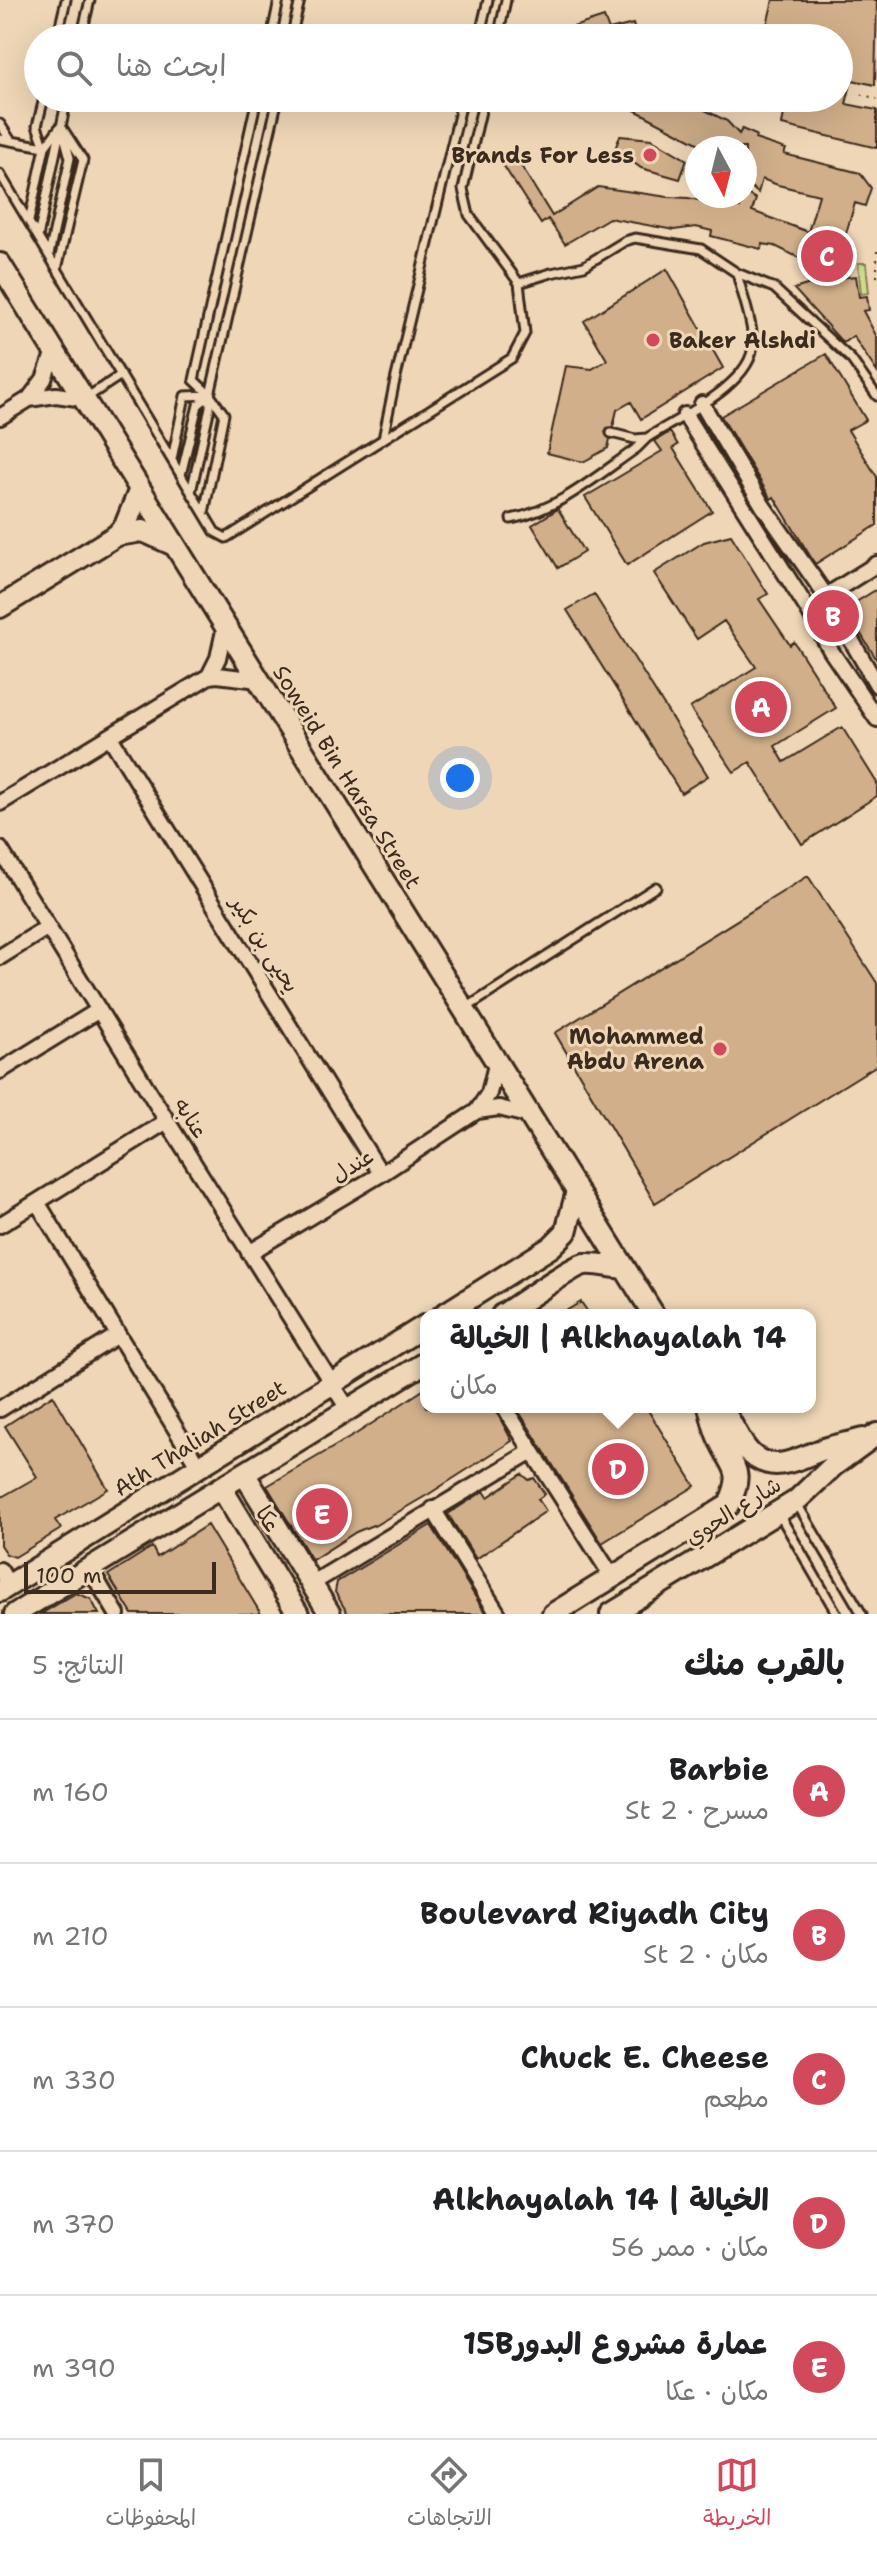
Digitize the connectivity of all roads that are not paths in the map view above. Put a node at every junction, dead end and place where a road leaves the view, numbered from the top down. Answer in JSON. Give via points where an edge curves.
{"nodes":[{"id":1,"x":66,"y":0,"type":"edge"},
{"id":2,"x":90,"y":0,"type":"edge"},
{"id":3,"x":279,"y":0,"type":"edge"},
{"id":4,"x":300,"y":0,"type":"edge"},
{"id":5,"x":488,"y":0,"type":"edge"},
{"id":6,"x":506,"y":0,"type":"edge"},
{"id":7,"x":60,"y":24,"type":"edge"},
{"id":8,"x":84,"y":24,"type":"edge"},
{"id":9,"x":274,"y":24,"type":"edge"},
{"id":10,"x":294,"y":24,"type":"edge"},
{"id":11,"x":482,"y":24,"type":"edge"},
{"id":12,"x":501,"y":24,"type":"edge"},
{"id":13,"x":40,"y":112,"type":"edge"},
{"id":14,"x":64,"y":112,"type":"edge"},
{"id":15,"x":254,"y":112,"type":"edge"},
{"id":16,"x":275,"y":112,"type":"edge"},
{"id":17,"x":460,"y":112,"type":"edge"},
{"id":18,"x":481,"y":112,"type":"edge"},
{"id":19,"x":0,"y":124,"type":"edge"},
{"id":20,"x":61,"y":126,"type":"junction"},
{"id":21,"x":0,"y":139,"type":"edge"},
{"id":22,"x":11,"y":141,"type":"junction"},
{"id":23,"x":45,"y":147,"type":"junction"},
{"id":24,"x":0,"y":174,"type":"edge"},
{"id":25,"x":28,"y":222,"type":"junction"},
{"id":26,"x":38,"y":238,"type":"junction"},
{"id":27,"x":49,"y":255,"type":"junction"},
{"id":28,"x":0,"y":264,"type":"edge"},
{"id":29,"x":57,"y":269,"type":"junction"},
{"id":30,"x":737,"y":273,"type":"junction"},
{"id":31,"x":519,"y":283,"type":"junction"},
{"id":32,"x":54,"y":351,"type":"junction"},
{"id":33,"x":121,"y":375,"type":"junction"},
{"id":34,"x":210,"y":395,"type":"junction"},
{"id":35,"x":877,"y":396,"type":"edge"},
{"id":36,"x":29,"y":399,"type":"junction"},
{"id":37,"x":84,"y":399,"type":"junction"},
{"id":38,"x":702,"y":404,"type":"junction"},
{"id":39,"x":685,"y":415,"type":"junction"},
{"id":40,"x":0,"y":417,"type":"edge"},
{"id":41,"x":611,"y":433,"type":"dead end"},
{"id":42,"x":647,"y":438,"type":"junction"},
{"id":43,"x":383,"y":439,"type":"junction"},
{"id":44,"x":172,"y":459,"type":"junction"},
{"id":45,"x":181,"y":475,"type":"junction"},
{"id":46,"x":140,"y":489,"type":"junction"},
{"id":47,"x":191,"y":492,"type":"junction"},
{"id":48,"x":759,"y":499,"type":"junction"},
{"id":49,"x":745,"y":508,"type":"junction"},
{"id":50,"x":204,"y":513,"type":"junction"},
{"id":51,"x":511,"y":519,"type":"dead end"},
{"id":52,"x":117,"y":535,"type":"junction"},
{"id":53,"x":174,"y":545,"type":"junction"},
{"id":54,"x":877,"y":564,"type":"edge"},
{"id":55,"x":809,"y":572,"type":"junction"},
{"id":56,"x":792,"y":584,"type":"junction"},
{"id":57,"x":826,"y":596,"type":"junction"},
{"id":58,"x":0,"y":607,"type":"edge"},
{"id":59,"x":839,"y":619,"type":"junction"},
{"id":60,"x":225,"y":626,"type":"junction"},
{"id":61,"x":819,"y":631,"type":"junction"},
{"id":62,"x":209,"y":676,"type":"junction"},
{"id":63,"x":259,"y":680,"type":"junction"},
{"id":64,"x":877,"y":685,"type":"edge"},
{"id":65,"x":875,"y":711,"type":"edge"},
{"id":66,"x":110,"y":737,"type":"junction"},
{"id":67,"x":0,"y":803,"type":"edge"},
{"id":68,"x":0,"y":849,"type":"edge"},
{"id":69,"x":656,"y":887,"type":"dead end"},
{"id":70,"x":48,"y":927,"type":"junction"},
{"id":71,"x":0,"y":957,"type":"edge"},
{"id":72,"x":464,"y":1009,"type":"junction"},
{"id":73,"x":99,"y":1010,"type":"junction"},
{"id":74,"x":497,"y":1061,"type":"junction"},
{"id":75,"x":0,"y":1071,"type":"edge"},
{"id":76,"x":477,"y":1111,"type":"junction"},
{"id":77,"x":531,"y":1116,"type":"junction"},
{"id":78,"x":167,"y":1121,"type":"junction"},
{"id":79,"x":381,"y":1174,"type":"junction"},
{"id":80,"x":577,"y":1191,"type":"junction"},
{"id":81,"x":37,"y":1202,"type":"junction"},
{"id":82,"x":0,"y":1225,"type":"edge"},
{"id":83,"x":249,"y":1253,"type":"junction"},
{"id":84,"x":624,"y":1268,"type":"junction"},
{"id":85,"x":453,"y":1309,"type":"edge"},
{"id":86,"x":512,"y":1309,"type":"edge"},
{"id":87,"x":650,"y":1309,"type":"edge"},
{"id":88,"x":420,"y":1329,"type":"edge"},
{"id":89,"x":118,"y":1335,"type":"junction"},
{"id":90,"x":420,"y":1366,"type":"edge"},
{"id":91,"x":332,"y":1384,"type":"junction"},
{"id":92,"x":0,"y":1409,"type":"edge"},
{"id":93,"x":348,"y":1409,"type":"junction"},
{"id":94,"x":508,"y":1413,"type":"edge"},
{"id":95,"x":711,"y":1413,"type":"edge"},
{"id":96,"x":724,"y":1413,"type":"edge"},
{"id":97,"x":875,"y":1436,"type":"edge"},
{"id":98,"x":532,"y":1451,"type":"junction"},
{"id":99,"x":199,"y":1467,"type":"junction"},
{"id":100,"x":245,"y":1475,"type":"junction"},
{"id":101,"x":222,"y":1489,"type":"junction"},
{"id":102,"x":796,"y":1501,"type":"junction"},
{"id":103,"x":433,"y":1509,"type":"junction"},
{"id":104,"x":778,"y":1512,"type":"junction"},
{"id":105,"x":90,"y":1569,"type":"junction"},
{"id":106,"x":613,"y":1578,"type":"junction"},
{"id":107,"x":3,"y":1582,"type":"edge"},
{"id":108,"x":311,"y":1584,"type":"junction"},
{"id":109,"x":15,"y":1614,"type":"edge"},
{"id":110,"x":117,"y":1614,"type":"edge"},
{"id":111,"x":298,"y":1614,"type":"edge"},
{"id":112,"x":330,"y":1614,"type":"edge"},
{"id":113,"x":498,"y":1614,"type":"edge"},
{"id":114,"x":553,"y":1614,"type":"edge"},
{"id":115,"x":611,"y":1614,"type":"edge"},
{"id":116,"x":837,"y":1614,"type":"edge"},
{"id":117,"x":862,"y":1614,"type":"edge"}],
"edges":[{"from":1,"to":7,"type":"lane"},
{"from":2,"to":8,"type":"lane"},
{"from":3,"to":9,"type":"lane"},
{"from":4,"to":10,"type":"lane"},
{"from":5,"to":11,"type":"lane"},
{"from":6,"to":12,"type":"lane"},
{"from":13,"to":23,"type":"lane","via":[[37,126]]},
{"from":14,"to":20,"type":"lane"},
{"from":15,"to":34,"type":"lane","via":[[194,380]]},
{"from":16,"to":34,"type":"lane"},
{"from":17,"to":43,"type":"lane"},
{"from":18,"to":31,"type":"lane","via":[[463,189],[469,215]]},
{"from":19,"to":22,"type":"lane"},
{"from":20,"to":23,"type":"lane"},
{"from":20,"to":26,"type":"lane"},
{"from":20,"to":27,"type":"lane","via":[[70,158]]},
{"from":20,"to":29,"type":"lane","via":[[83,160]]},
{"from":21,"to":22,"type":"lane"},
{"from":22,"to":23,"type":"lane"},
{"from":23,"to":25,"type":"lane"},
{"from":24,"to":25,"type":"lane"},
{"from":25,"to":26,"type":"lane"},
{"from":26,"to":27,"type":"lane"},
{"from":27,"to":29,"type":"lane"},
{"from":28,"to":32,"type":"street","name":"Soweid Bin Harsa Street"},
{"from":29,"to":33,"type":"lane"},
{"from":30,"to":31,"type":"lane","via":[[701,249],[635,238],[584,266]]},
{"from":30,"to":35,"type":"lane","via":[[774,288],[851,359]]},
{"from":30,"to":38,"type":"lane","via":[[753,340],[749,362],[738,379]]},
{"from":31,"to":43,"type":"lane","via":[[525,333],[512,358]]},
{"from":32,"to":36,"type":"street","via":[[44,379]]},
{"from":32,"to":37,"type":"street","name":"Soweid Bin Harsa Street"},
{"from":33,"to":37,"type":"lane"},
{"from":33,"to":44,"type":"lane"},
{"from":34,"to":44,"type":"lane","via":[[185,396]]},
{"from":34,"to":45,"type":"lane","via":[[198,405]]},
{"from":34,"to":47,"type":"lane"},
{"from":34,"to":50,"type":"lane","via":[[224,414]]},
{"from":36,"to":37,"type":"street"},
{"from":36,"to":40,"type":"street"},
{"from":37,"to":46,"type":"street","name":"Soweid Bin Harsa Street"},
{"from":38,"to":39,"type":"lane"},
{"from":38,"to":48,"type":"street"},
{"from":39,"to":42,"type":"lane"},
{"from":39,"to":49,"type":"street"},
{"from":41,"to":42,"type":"lane"},
{"from":42,"to":51,"type":"lane","via":[[557,502]]},
{"from":43,"to":50,"type":"lane","via":[[226,538],[215,532]]},
{"from":44,"to":45,"type":"lane"},
{"from":45,"to":47,"type":"lane"},
{"from":46,"to":52,"type":"street"},
{"from":46,"to":53,"type":"street","name":"Soweid Bin Harsa Street"},
{"from":47,"to":50,"type":"lane"},
{"from":48,"to":49,"type":"street"},
{"from":48,"to":55,"type":"street"},
{"from":49,"to":56,"type":"street"},
{"from":52,"to":53,"type":"street","via":[[143,531]]},
{"from":52,"to":58,"type":"street"},
{"from":53,"to":60,"type":"street","name":"Soweid Bin Harsa Street"},
{"from":54,"to":57,"type":"street"},
{"from":55,"to":56,"type":"street"},
{"from":55,"to":57,"type":"street"},
{"from":56,"to":61,"type":"street"},
{"from":57,"to":59,"type":"street"},
{"from":59,"to":61,"type":"street"},
{"from":59,"to":64,"type":"street"},
{"from":60,"to":62,"type":"street"},
{"from":60,"to":63,"type":"street","name":"Soweid Bin Harsa Street"},
{"from":61,"to":65,"type":"street"},
{"from":62,"to":63,"type":"street"},
{"from":62,"to":66,"type":"street"},
{"from":63,"to":72,"type":"street","name":"Soweid Bin Harsa Street"},
{"from":66,"to":67,"type":"street"},
{"from":66,"to":79,"type":"street","name":"يحيى بن بكير"},
{"from":68,"to":70,"type":"street","name":"عنابه"},
{"from":69,"to":72,"type":"lane"},
{"from":70,"to":71,"type":"street"},
{"from":70,"to":73,"type":"street","name":"عنابه"},
{"from":72,"to":74,"type":"street","name":"Soweid Bin Harsa Street"},
{"from":73,"to":75,"type":"street"},
{"from":73,"to":78,"type":"street","name":"عنابه"},
{"from":74,"to":76,"type":"street","via":[[489,1093]]},
{"from":74,"to":77,"type":"street","name":"Soweid Bin Harsa Street"},
{"from":76,"to":77,"type":"street","via":[[499,1108]]},
{"from":76,"to":79,"type":"street","name":"عندل"},
{"from":77,"to":80,"type":"street","name":"Soweid Bin Harsa Street"},
{"from":78,"to":81,"type":"street"},
{"from":78,"to":83,"type":"street","name":"عنابه"},
{"from":79,"to":83,"type":"street","name":"عندل"},
{"from":80,"to":84,"type":"street","name":"Soweid Bin Harsa Street"},
{"from":80,"to":85,"type":"street","via":[[566,1232],[551,1247]]},
{"from":81,"to":82,"type":"street"},
{"from":81,"to":89,"type":"street"},
{"from":83,"to":91,"type":"street","name":"عنابه"},
{"from":84,"to":86,"type":"street","via":[[574,1267]]},
{"from":84,"to":87,"type":"street","name":"Soweid Bin Harsa Street"},
{"from":88,"to":91,"type":"street","name":"Ath Thaliah Street"},
{"from":89,"to":92,"type":"street"},
{"from":89,"to":99,"type":"street"},
{"from":90,"to":93,"type":"street"},
{"from":91,"to":93,"type":"street","name":"عنابه"},
{"from":91,"to":99,"type":"street","name":"Ath Thaliah Street"},
{"from":93,"to":100,"type":"street"},
{"from":94,"to":98,"type":"street"},
{"from":95,"to":106,"type":"street","name":"شارع الحوي","via":[[718,1438],[737,1469],[729,1505]]},
{"from":96,"to":97,"type":"street","name":"شارع الحوي","via":[[749,1453],[779,1465]]},
{"from":97,"to":102,"type":"street","name":"شارع الحوي"},
{"from":98,"to":103,"type":"street"},
{"from":98,"to":106,"type":"street"},
{"from":99,"to":107,"type":"street","name":"Ath Thaliah Street"},
{"from":100,"to":101,"type":"street"},
{"from":100,"to":108,"type":"street","name":"عكا"},
{"from":101,"to":105,"type":"street"},
{"from":101,"to":111,"type":"street","name":"عكا"},
{"from":102,"to":104,"type":"street","name":"شارع الحوي"},
{"from":102,"to":117,"type":"lane"},
{"from":103,"to":108,"type":"street"},
{"from":103,"to":113,"type":"street"},
{"from":104,"to":115,"type":"street","name":"شارع الحوي"},
{"from":104,"to":116,"type":"lane"},
{"from":105,"to":109,"type":"street"},
{"from":105,"to":110,"type":"street"},
{"from":106,"to":114,"type":"street","name":"شارع الحوي"},
{"from":108,"to":112,"type":"street","name":"عكا"}]}
